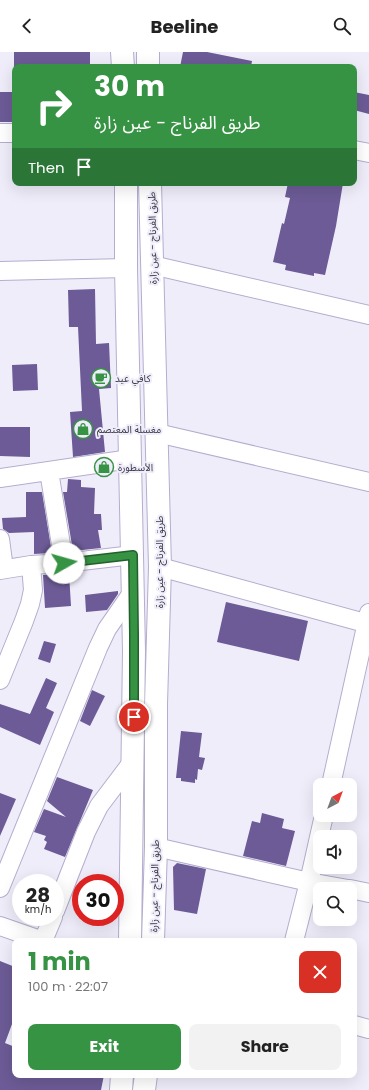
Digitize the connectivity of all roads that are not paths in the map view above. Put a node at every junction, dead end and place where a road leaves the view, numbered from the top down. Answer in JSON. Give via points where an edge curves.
{"nodes":[{"id":1,"x":122,"y":52,"type":"edge"},
{"id":2,"x":148,"y":52,"type":"edge"},
{"id":3,"x":123,"y":64,"type":"edge"},
{"id":4,"x":148,"y":64,"type":"edge"},
{"id":5,"x":0,"y":133,"type":"edge"},
{"id":6,"x":12,"y":133,"type":"edge"},
{"id":7,"x":357,"y":151,"type":"edge"},
{"id":8,"x":369,"y":153,"type":"edge"},
{"id":9,"x":126,"y":186,"type":"edge"},
{"id":10,"x":150,"y":186,"type":"edge"},
{"id":11,"x":152,"y":265,"type":"junction"},
{"id":12,"x":126,"y":268,"type":"junction"},
{"id":13,"x":0,"y":270,"type":"edge"},
{"id":14,"x":369,"y":315,"type":"edge"},
{"id":15,"x":156,"y":433,"type":"junction"},
{"id":16,"x":130,"y":459,"type":"junction"},
{"id":17,"x":49,"y":471,"type":"junction"},
{"id":18,"x":0,"y":478,"type":"edge"},
{"id":19,"x":369,"y":482,"type":"edge"},
{"id":20,"x":0,"y":539,"type":"edge"},
{"id":21,"x":133,"y":555,"type":"junction"},
{"id":22,"x":64,"y":563,"type":"junction"},
{"id":23,"x":31,"y":565,"type":"junction"},
{"id":24,"x":160,"y":567,"type":"junction"},
{"id":25,"x":2,"y":570,"type":"edge"},
{"id":26,"x":134,"y":590,"type":"junction"},
{"id":27,"x":368,"y":620,"type":"edge"},
{"id":28,"x":0,"y":680,"type":"edge"},
{"id":29,"x":133,"y":761,"type":"junction"},
{"id":30,"x":333,"y":778,"type":"edge"},
{"id":31,"x":322,"y":822,"type":"edge"},
{"id":32,"x":156,"y":848,"type":"junction"},
{"id":33,"x":309,"y":882,"type":"junction"},
{"id":34,"x":313,"y":883,"type":"edge"},
{"id":35,"x":0,"y":888,"type":"edge"},
{"id":36,"x":64,"y":888,"type":"edge"},
{"id":37,"x":357,"y":891,"type":"edge"},
{"id":38,"x":369,"y":893,"type":"edge"},
{"id":39,"x":0,"y":926,"type":"edge"},
{"id":40,"x":49,"y":926,"type":"edge"},
{"id":41,"x":34,"y":938,"type":"edge"},
{"id":42,"x":44,"y":938,"type":"edge"},
{"id":43,"x":130,"y":938,"type":"edge"},
{"id":44,"x":153,"y":938,"type":"edge"},
{"id":45,"x":295,"y":938,"type":"edge"},
{"id":46,"x":357,"y":1026,"type":"edge"},
{"id":47,"x":369,"y":1029,"type":"edge"},
{"id":48,"x":122,"y":1078,"type":"edge"},
{"id":49,"x":146,"y":1078,"type":"edge"},
{"id":50,"x":121,"y":1090,"type":"edge"},
{"id":51,"x":144,"y":1090,"type":"edge"}],
"edges":[{"from":1,"to":3,"type":"main road"},
{"from":2,"to":4,"type":"main road"},
{"from":5,"to":6,"type":"street"},
{"from":7,"to":8,"type":"street"},
{"from":9,"to":12,"type":"main road"},
{"from":10,"to":11,"type":"main road","name":"طريق الفرناج - عين زارة"},
{"from":11,"to":14,"type":"street"},
{"from":11,"to":15,"type":"main road","name":"طريق الفرناج - عين زارة"},
{"from":12,"to":13,"type":"street"},
{"from":12,"to":16,"type":"main road"},
{"from":15,"to":19,"type":"street"},
{"from":15,"to":24,"type":"main road","name":"طريق الفرناج - عين زارة"},
{"from":16,"to":17,"type":"street"},
{"from":16,"to":21,"type":"main road"},
{"from":17,"to":18,"type":"street"},
{"from":17,"to":22,"type":"street"},
{"from":20,"to":25,"type":"street"},
{"from":21,"to":22,"type":"street"},
{"from":21,"to":26,"type":"main road"},
{"from":22,"to":23,"type":"street"},
{"from":23,"to":25,"type":"street"},
{"from":23,"to":28,"type":"street","via":[[33,590],[30,604]]},
{"from":24,"to":27,"type":"street"},
{"from":24,"to":32,"type":"main road","name":"طريق الفرناج - عين زارة","via":[[156,704]]},
{"from":26,"to":29,"type":"main road"},
{"from":26,"to":35,"type":"street","via":[[107,628],[98,648]]},
{"from":27,"to":30,"type":"street"},
{"from":29,"to":36,"type":"street","via":[[99,806]]},
{"from":29,"to":43,"type":"main road"},
{"from":31,"to":33,"type":"street"},
{"from":32,"to":33,"type":"street"},
{"from":32,"to":44,"type":"main road","name":"طريق الفرناج - عين زارة"},
{"from":33,"to":34,"type":"street"},
{"from":33,"to":45,"type":"street"},
{"from":37,"to":38,"type":"street"},
{"from":39,"to":41,"type":"street"},
{"from":40,"to":42,"type":"street"},
{"from":46,"to":47,"type":"street"},
{"from":48,"to":50,"type":"main road"},
{"from":49,"to":51,"type":"main road"}]}
